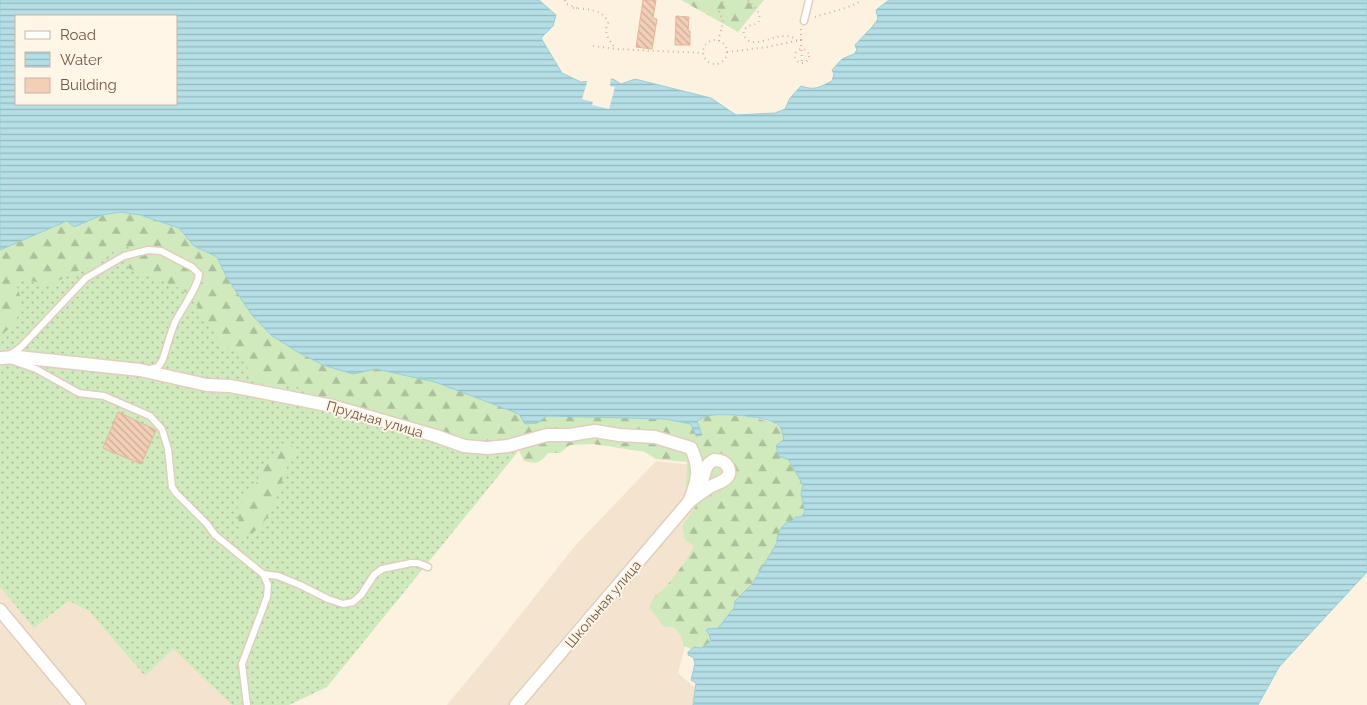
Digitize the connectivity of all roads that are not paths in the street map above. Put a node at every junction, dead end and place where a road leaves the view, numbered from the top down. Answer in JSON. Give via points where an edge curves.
{"nodes":[{"id":1,"x":809,"y":0,"type":"edge"},
{"id":2,"x":804,"y":21,"type":"road end"},
{"id":3,"x":3,"y":358,"type":"edge"},
{"id":4,"x":145,"y":371,"type":"junction"},
{"id":5,"x":688,"y":502,"type":"joint"},
{"id":6,"x":428,"y":567,"type":"dead end"},
{"id":7,"x":263,"y":574,"type":"junction"},
{"id":8,"x":0,"y":610,"type":"edge"},
{"id":9,"x":79,"y":705,"type":"edge"},
{"id":10,"x":246,"y":705,"type":"edge"},
{"id":11,"x":516,"y":705,"type":"edge"}],
"edges":[{"from":1,"to":2,"type":"lane"},
{"from":3,"to":4,"type":"street","name":"Прудная улица"},
{"from":3,"to":4,"type":"lane","via":[[21,348],[86,278],[124,256],[148,250],[162,251],[192,267],[199,274],[198,282],[184,303],[158,366]]},
{"from":3,"to":7,"type":"lane","via":[[36,369],[79,393],[104,396],[150,416],[162,429],[168,449],[172,487],[176,493],[216,535]]},
{"from":4,"to":5,"type":"street","name":"Прудная улица","via":[[332,406],[464,446],[508,446],[547,435],[595,431],[655,437],[691,448],[697,462],[698,478]]},
{"from":5,"to":11,"type":"street","name":"Школьная улица"},
{"from":6,"to":7,"type":"lane","via":[[418,563],[382,570],[374,575],[353,602],[343,604],[278,576]]},
{"from":7,"to":10,"type":"lane","via":[[268,585],[267,597],[242,664]]},
{"from":8,"to":9,"type":"street"}]}
